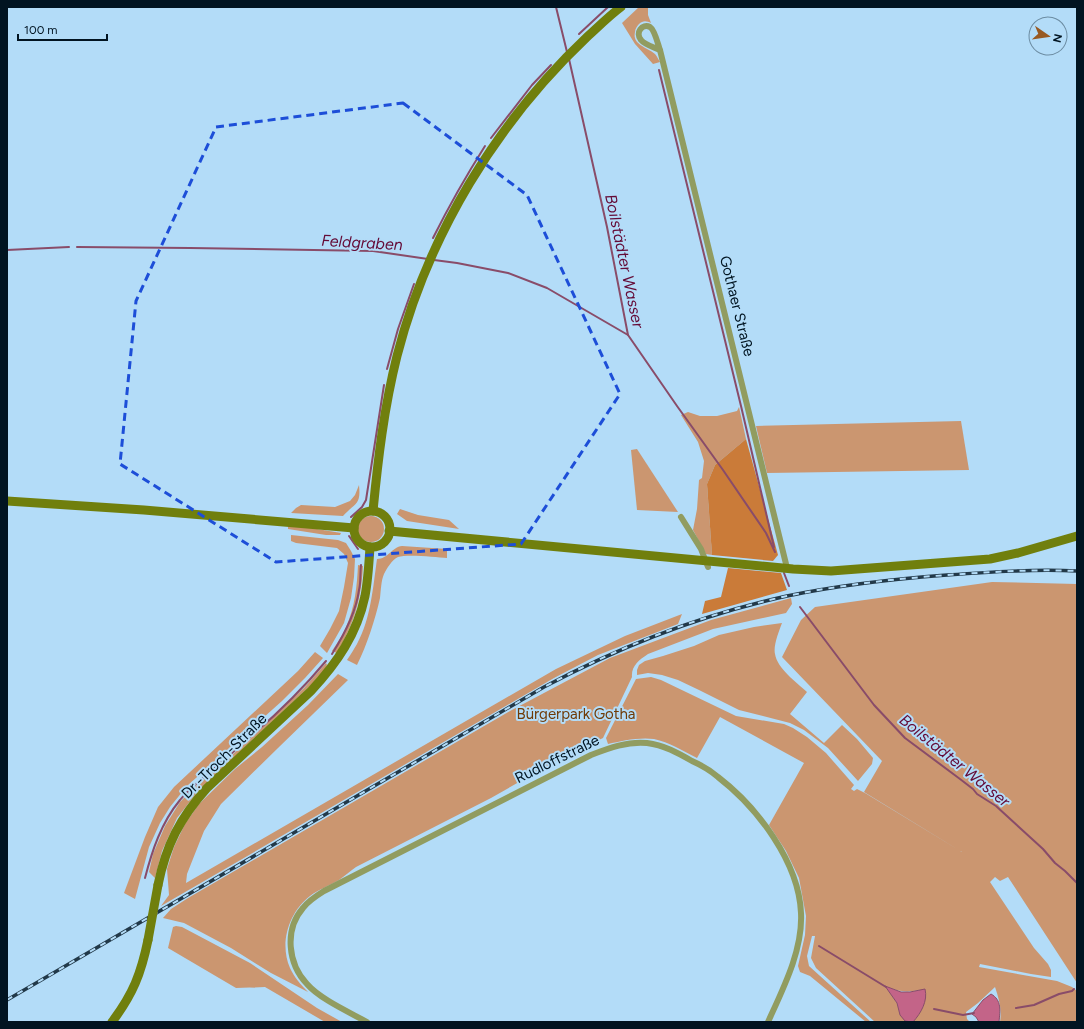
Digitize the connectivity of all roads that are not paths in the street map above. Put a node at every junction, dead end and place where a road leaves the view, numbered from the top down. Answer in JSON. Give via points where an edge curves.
{"nodes":[{"id":1,"x":621,"y":7,"type":"edge"},
{"id":2,"x":660,"y":50,"type":"dead end"},
{"id":3,"x":7,"y":501,"type":"edge"},
{"id":4,"x":373,"y":511,"type":"junction"},
{"id":5,"x":681,"y":517,"type":"dead end"},
{"id":6,"x":354,"y":528,"type":"junction"},
{"id":7,"x":389,"y":531,"type":"junction"},
{"id":8,"x":1077,"y":536,"type":"edge"},
{"id":9,"x":370,"y":547,"type":"junction"},
{"id":10,"x":706,"y":564,"type":"junction"},
{"id":11,"x":787,"y":568,"type":"junction"},
{"id":12,"x":112,"y":1022,"type":"edge"},
{"id":13,"x":367,"y":1022,"type":"edge"},
{"id":14,"x":768,"y":1022,"type":"edge"}],
"edges":[{"from":1,"to":4,"type":"main road","via":[[572,51],[512,120],[486,156],[435,250],[397,355],[387,402]]},
{"from":2,"to":11,"type":"street","name":"Gothaer Straße"},
{"from":3,"to":6,"type":"main road"},
{"from":4,"to":6,"type":"main road","via":[[360,516]]},
{"from":4,"to":7,"type":"main road","via":[[385,518]]},
{"from":5,"to":10,"type":"street","via":[[701,549]]},
{"from":6,"to":9,"type":"main road","via":[[358,540]]},
{"from":7,"to":9,"type":"main road","via":[[383,543]]},
{"from":7,"to":10,"type":"main road"},
{"from":8,"to":11,"type":"main road","via":[[990,560],[831,571]]},
{"from":9,"to":12,"type":"main road","name":"Dr.-Troch-Straße","bridge":true,"via":[[368,578],[361,611],[343,652],[324,678],[207,788],[193,804],[172,838],[158,885],[141,970],[134,988]]},
{"from":10,"to":11,"type":"main road"},
{"from":13,"to":14,"type":"street","name":"Rudloffstraße","via":[[316,993],[298,972],[290,945],[295,921],[303,908],[324,891],[592,755],[618,745],[639,743],[654,744],[673,750],[717,776],[739,795],[758,815],[777,843],[796,882],[801,914],[798,948]]}]}
